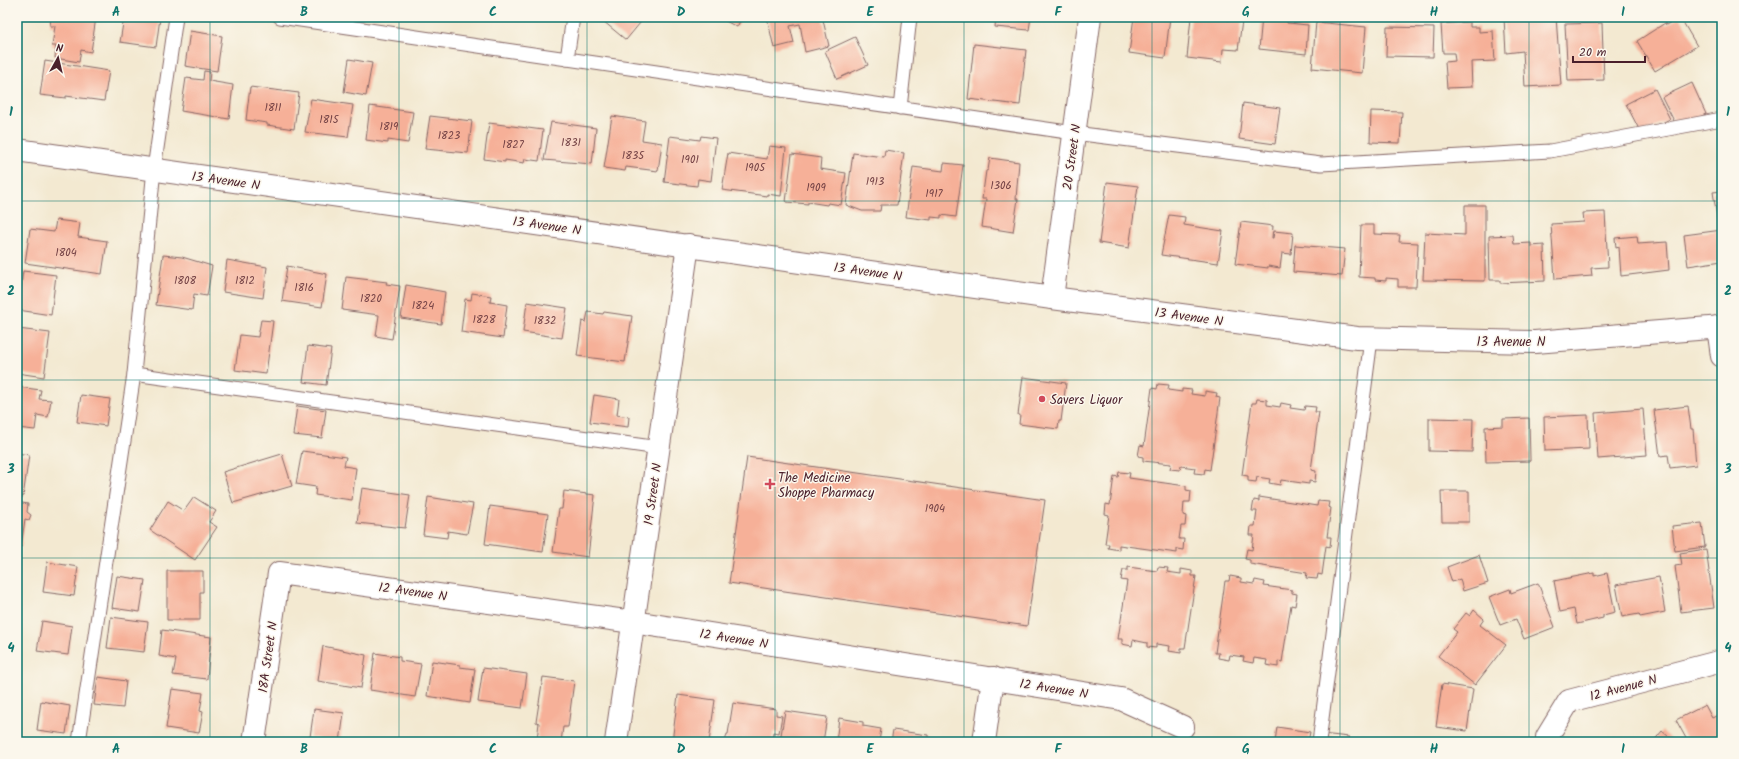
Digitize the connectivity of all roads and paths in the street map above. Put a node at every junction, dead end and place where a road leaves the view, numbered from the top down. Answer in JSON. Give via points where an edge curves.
{"nodes":[{"id":1,"x":176,"y":17,"type":"edge"},
{"id":2,"x":280,"y":17,"type":"edge"},
{"id":3,"x":573,"y":17,"type":"edge"},
{"id":4,"x":910,"y":17,"type":"edge"},
{"id":5,"x":1090,"y":17,"type":"edge"},
{"id":6,"x":567,"y":59,"type":"junction"},
{"id":7,"x":900,"y":108,"type":"junction"},
{"id":8,"x":1722,"y":119,"type":"edge"},
{"id":9,"x":1074,"y":133,"type":"junction"},
{"id":10,"x":17,"y":150,"type":"edge"},
{"id":11,"x":154,"y":170,"type":"junction"},
{"id":12,"x":688,"y":245,"type":"junction"},
{"id":13,"x":1052,"y":298,"type":"junction"},
{"id":14,"x":1720,"y":327,"type":"edge"},
{"id":15,"x":1372,"y":338,"type":"junction"},
{"id":16,"x":1722,"y":356,"type":"edge"},
{"id":17,"x":134,"y":374,"type":"junction"},
{"id":18,"x":659,"y":448,"type":"junction"},
{"id":19,"x":279,"y":573,"type":"joint"},
{"id":20,"x":633,"y":622,"type":"junction"},
{"id":21,"x":1722,"y":661,"type":"edge"},
{"id":22,"x":993,"y":678,"type":"junction"},
{"id":23,"x":1183,"y":727,"type":"dead end"},
{"id":24,"x":79,"y":742,"type":"edge"},
{"id":25,"x":254,"y":742,"type":"edge"},
{"id":26,"x":616,"y":742,"type":"edge"},
{"id":27,"x":984,"y":742,"type":"edge"},
{"id":28,"x":1319,"y":742,"type":"edge"},
{"id":29,"x":1547,"y":742,"type":"edge"}],
"edges":[{"from":1,"to":11,"type":"lane"},
{"from":2,"to":6,"type":"lane"},
{"from":3,"to":6,"type":"lane"},
{"from":4,"to":7,"type":"lane"},
{"from":5,"to":9,"type":"street","name":"20 Street N"},
{"from":6,"to":7,"type":"lane"},
{"from":7,"to":9,"type":"lane"},
{"from":8,"to":9,"type":"lane","via":[[1550,151],[1321,164]]},
{"from":9,"to":13,"type":"street","name":"20 Street N"},
{"from":10,"to":11,"type":"street","name":"13 Avenue N"},
{"from":11,"to":12,"type":"street","name":"13 Avenue N"},
{"from":11,"to":17,"type":"lane"},
{"from":12,"to":13,"type":"street","name":"13 Avenue N"},
{"from":12,"to":18,"type":"street","name":"19 Street N"},
{"from":13,"to":15,"type":"street","name":"13 Avenue N"},
{"from":14,"to":15,"type":"street","name":"13 Avenue N","via":[[1535,342]]},
{"from":14,"to":16,"type":"street"},
{"from":15,"to":28,"type":"lane"},
{"from":17,"to":18,"type":"lane"},
{"from":17,"to":24,"type":"lane"},
{"from":18,"to":20,"type":"street","name":"19 Street N"},
{"from":19,"to":20,"type":"street","name":"12 Avenue N"},
{"from":19,"to":25,"type":"street","name":"18A Street N"},
{"from":20,"to":22,"type":"street","name":"12 Avenue N"},
{"from":20,"to":26,"type":"street","name":"19 Street N"},
{"from":21,"to":29,"type":"street","name":"12 Avenue N","via":[[1569,701],[1547,737]]},
{"from":22,"to":23,"type":"street","name":"12 Avenue N","via":[[1121,699]]},
{"from":22,"to":27,"type":"street"}]}
